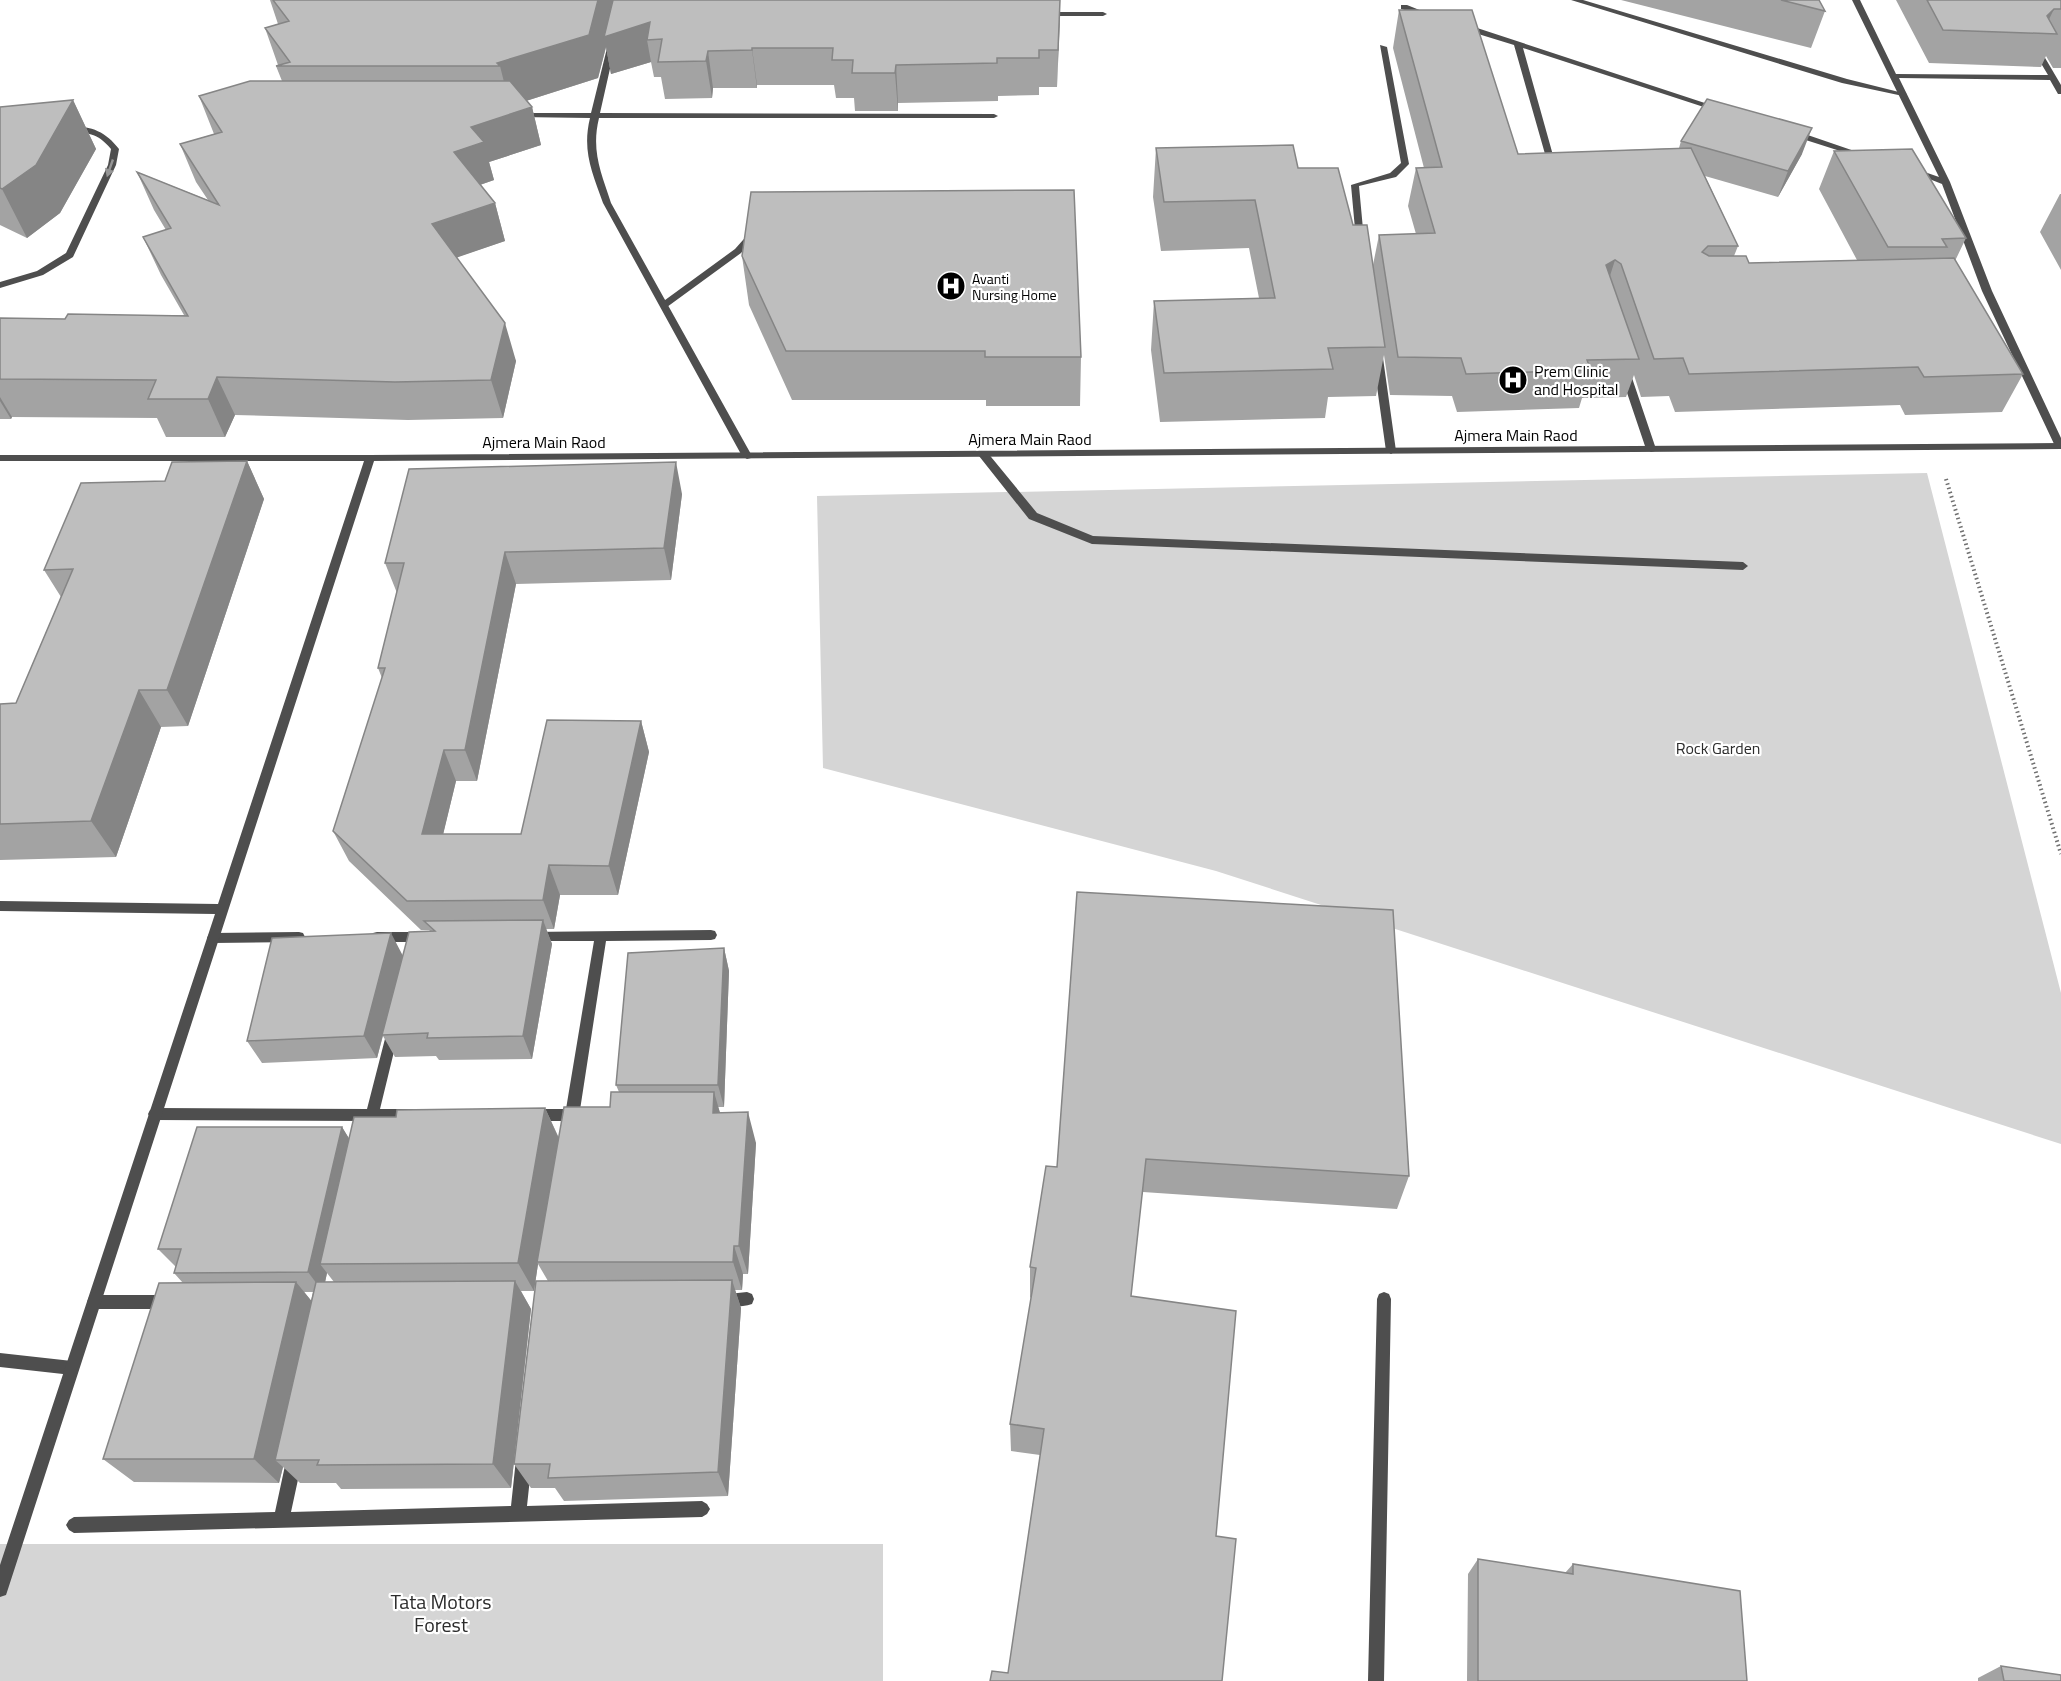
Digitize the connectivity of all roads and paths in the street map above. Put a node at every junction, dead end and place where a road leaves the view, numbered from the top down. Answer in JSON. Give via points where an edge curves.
{"nodes":[{"id":1,"x":1575,"y":0,"type":"edge"},
{"id":2,"x":1856,"y":0,"type":"edge"},
{"id":3,"x":1404,"y":7,"type":"edge"},
{"id":4,"x":1032,"y":14,"type":"edge"},
{"id":5,"x":1103,"y":14,"type":"dead end"},
{"id":6,"x":1435,"y":17,"type":"edge"},
{"id":7,"x":1456,"y":24,"type":"edge"},
{"id":8,"x":614,"y":36,"type":"edge"},
{"id":9,"x":2061,"y":44,"type":"edge"},
{"id":10,"x":1518,"y":45,"type":"junction"},
{"id":11,"x":1383,"y":47,"type":"dead end"},
{"id":12,"x":1894,"y":76,"type":"junction"},
{"id":13,"x":2053,"y":78,"type":"junction"},
{"id":14,"x":2061,"y":92,"type":"edge"},
{"id":15,"x":1903,"y":94,"type":"junction"},
{"id":16,"x":1732,"y":113,"type":"edge"},
{"id":17,"x":511,"y":115,"type":"edge"},
{"id":18,"x":594,"y":115,"type":"junction"},
{"id":19,"x":994,"y":116,"type":"dead end"},
{"id":20,"x":54,"y":129,"type":"edge"},
{"id":21,"x":1788,"y":131,"type":"edge"},
{"id":22,"x":1867,"y":157,"type":"edge"},
{"id":23,"x":1553,"y":167,"type":"edge"},
{"id":24,"x":1901,"y":168,"type":"edge"},
{"id":25,"x":1946,"y":182,"type":"junction"},
{"id":26,"x":767,"y":231,"type":"edge"},
{"id":27,"x":1362,"y":255,"type":"edge"},
{"id":28,"x":0,"y":285,"type":"edge"},
{"id":29,"x":1976,"y":291,"type":"edge"},
{"id":30,"x":1988,"y":291,"type":"junction"},
{"id":31,"x":664,"y":305,"type":"junction"},
{"id":32,"x":1376,"y":348,"type":"edge"},
{"id":33,"x":1620,"y":356,"type":"edge"},
{"id":34,"x":2061,"y":446,"type":"edge"},
{"id":35,"x":1936,"y":447,"type":"junction"},
{"id":36,"x":1651,"y":449,"type":"junction"},
{"id":37,"x":1391,"y":451,"type":"junction"},
{"id":38,"x":983,"y":454,"type":"junction"},
{"id":39,"x":747,"y":456,"type":"junction"},
{"id":40,"x":0,"y":458,"type":"edge"},
{"id":41,"x":370,"y":459,"type":"junction"},
{"id":42,"x":1743,"y":566,"type":"dead end"},
{"id":43,"x":2061,"y":854,"type":"edge"},
{"id":44,"x":0,"y":906,"type":"edge"},
{"id":45,"x":223,"y":909,"type":"junction"},
{"id":46,"x":711,"y":935,"type":"dead end"},
{"id":47,"x":521,"y":936,"type":"edge"},
{"id":48,"x":601,"y":936,"type":"junction"},
{"id":49,"x":359,"y":937,"type":"edge"},
{"id":50,"x":440,"y":937,"type":"edge"},
{"id":51,"x":213,"y":938,"type":"junction"},
{"id":52,"x":313,"y":938,"type":"edge"},
{"id":53,"x":397,"y":1015,"type":"edge"},
{"id":54,"x":155,"y":1114,"type":"junction"},
{"id":55,"x":572,"y":1114,"type":"junction"},
{"id":56,"x":372,"y":1115,"type":"junction"},
{"id":57,"x":431,"y":1115,"type":"edge"},
{"id":58,"x":513,"y":1115,"type":"edge"},
{"id":59,"x":596,"y":1115,"type":"edge"},
{"id":60,"x":569,"y":1138,"type":"edge"},
{"id":61,"x":364,"y":1150,"type":"edge"},
{"id":62,"x":747,"y":1299,"type":"dead end"},
{"id":63,"x":1384,"y":1299,"type":"dead end"},
{"id":64,"x":712,"y":1300,"type":"edge"},
{"id":65,"x":94,"y":1302,"type":"junction"},
{"id":66,"x":181,"y":1302,"type":"edge"},
{"id":67,"x":0,"y":1360,"type":"edge"},
{"id":68,"x":72,"y":1368,"type":"junction"},
{"id":69,"x":526,"y":1443,"type":"edge"},
{"id":70,"x":296,"y":1451,"type":"edge"},
{"id":71,"x":702,"y":1509,"type":"edge"},
{"id":72,"x":518,"y":1514,"type":"junction"},
{"id":73,"x":281,"y":1521,"type":"junction"},
{"id":74,"x":74,"y":1525,"type":"dead end"},
{"id":75,"x":0,"y":1589,"type":"edge"},
{"id":76,"x":1376,"y":1681,"type":"edge"}],
"edges":[{"from":1,"to":15,"type":"street","via":[[1845,81]]},
{"from":2,"to":12,"type":"street"},
{"from":3,"to":6,"type":"street"},
{"from":4,"to":5,"type":"street"},
{"from":7,"to":10,"type":"street"},
{"from":8,"to":18,"type":"street"},
{"from":9,"to":13,"type":"street","via":[[2042,45],[2037,50]]},
{"from":10,"to":16,"type":"street"},
{"from":10,"to":23,"type":"street"},
{"from":11,"to":27,"type":"street","via":[[1405,164],[1393,176],[1355,185]]},
{"from":12,"to":13,"type":"street"},
{"from":12,"to":15,"type":"street"},
{"from":13,"to":14,"type":"street"},
{"from":15,"to":25,"type":"street"},
{"from":17,"to":18,"type":"street"},
{"from":18,"to":19,"type":"street"},
{"from":18,"to":31,"type":"street","via":[[591,160],[607,203]]},
{"from":20,"to":28,"type":"street","one_way":true,"via":[[87,128],[104,134],[115,149],[112,165],[70,255],[40,273]]},
{"from":21,"to":22,"type":"street"},
{"from":24,"to":25,"type":"street"},
{"from":25,"to":30,"type":"street"},
{"from":26,"to":31,"type":"street","via":[[755,231],[738,251]]},
{"from":29,"to":30,"type":"street"},
{"from":30,"to":34,"type":"street"},
{"from":31,"to":39,"type":"street"},
{"from":32,"to":37,"type":"street"},
{"from":33,"to":36,"type":"street"},
{"from":34,"to":35,"type":"street","name":"Ajmera Main Raod"},
{"from":35,"to":36,"type":"street","name":"Ajmera Main Raod"},
{"from":35,"to":43,"type":"path"},
{"from":36,"to":37,"type":"street","name":"Ajmera Main Raod"},
{"from":37,"to":38,"type":"street","name":"Ajmera Main Raod"},
{"from":38,"to":39,"type":"street","name":"Ajmera Main Raod"},
{"from":38,"to":42,"type":"street","via":[[1033,516],[1092,540]]},
{"from":39,"to":41,"type":"street","name":"Ajmera Main Raod"},
{"from":40,"to":41,"type":"street","name":"Ajmera Main Raod"},
{"from":41,"to":45,"type":"street"},
{"from":44,"to":45,"type":"street"},
{"from":45,"to":51,"type":"street"},
{"from":46,"to":48,"type":"street"},
{"from":47,"to":48,"type":"street"},
{"from":48,"to":55,"type":"street"},
{"from":49,"to":50,"type":"street","via":[[415,943]]},
{"from":51,"to":52,"type":"street"},
{"from":51,"to":54,"type":"street"},
{"from":53,"to":56,"type":"street"},
{"from":54,"to":56,"type":"street"},
{"from":54,"to":65,"type":"street"},
{"from":55,"to":58,"type":"street"},
{"from":55,"to":59,"type":"street"},
{"from":55,"to":60,"type":"street"},
{"from":56,"to":57,"type":"street"},
{"from":56,"to":61,"type":"street"},
{"from":62,"to":64,"type":"street"},
{"from":63,"to":76,"type":"street"},
{"from":65,"to":66,"type":"street"},
{"from":65,"to":68,"type":"street"},
{"from":67,"to":68,"type":"street"},
{"from":68,"to":75,"type":"street"},
{"from":69,"to":72,"type":"street"},
{"from":70,"to":73,"type":"street"},
{"from":71,"to":72,"type":"street"},
{"from":72,"to":73,"type":"street"},
{"from":73,"to":74,"type":"street"}]}
